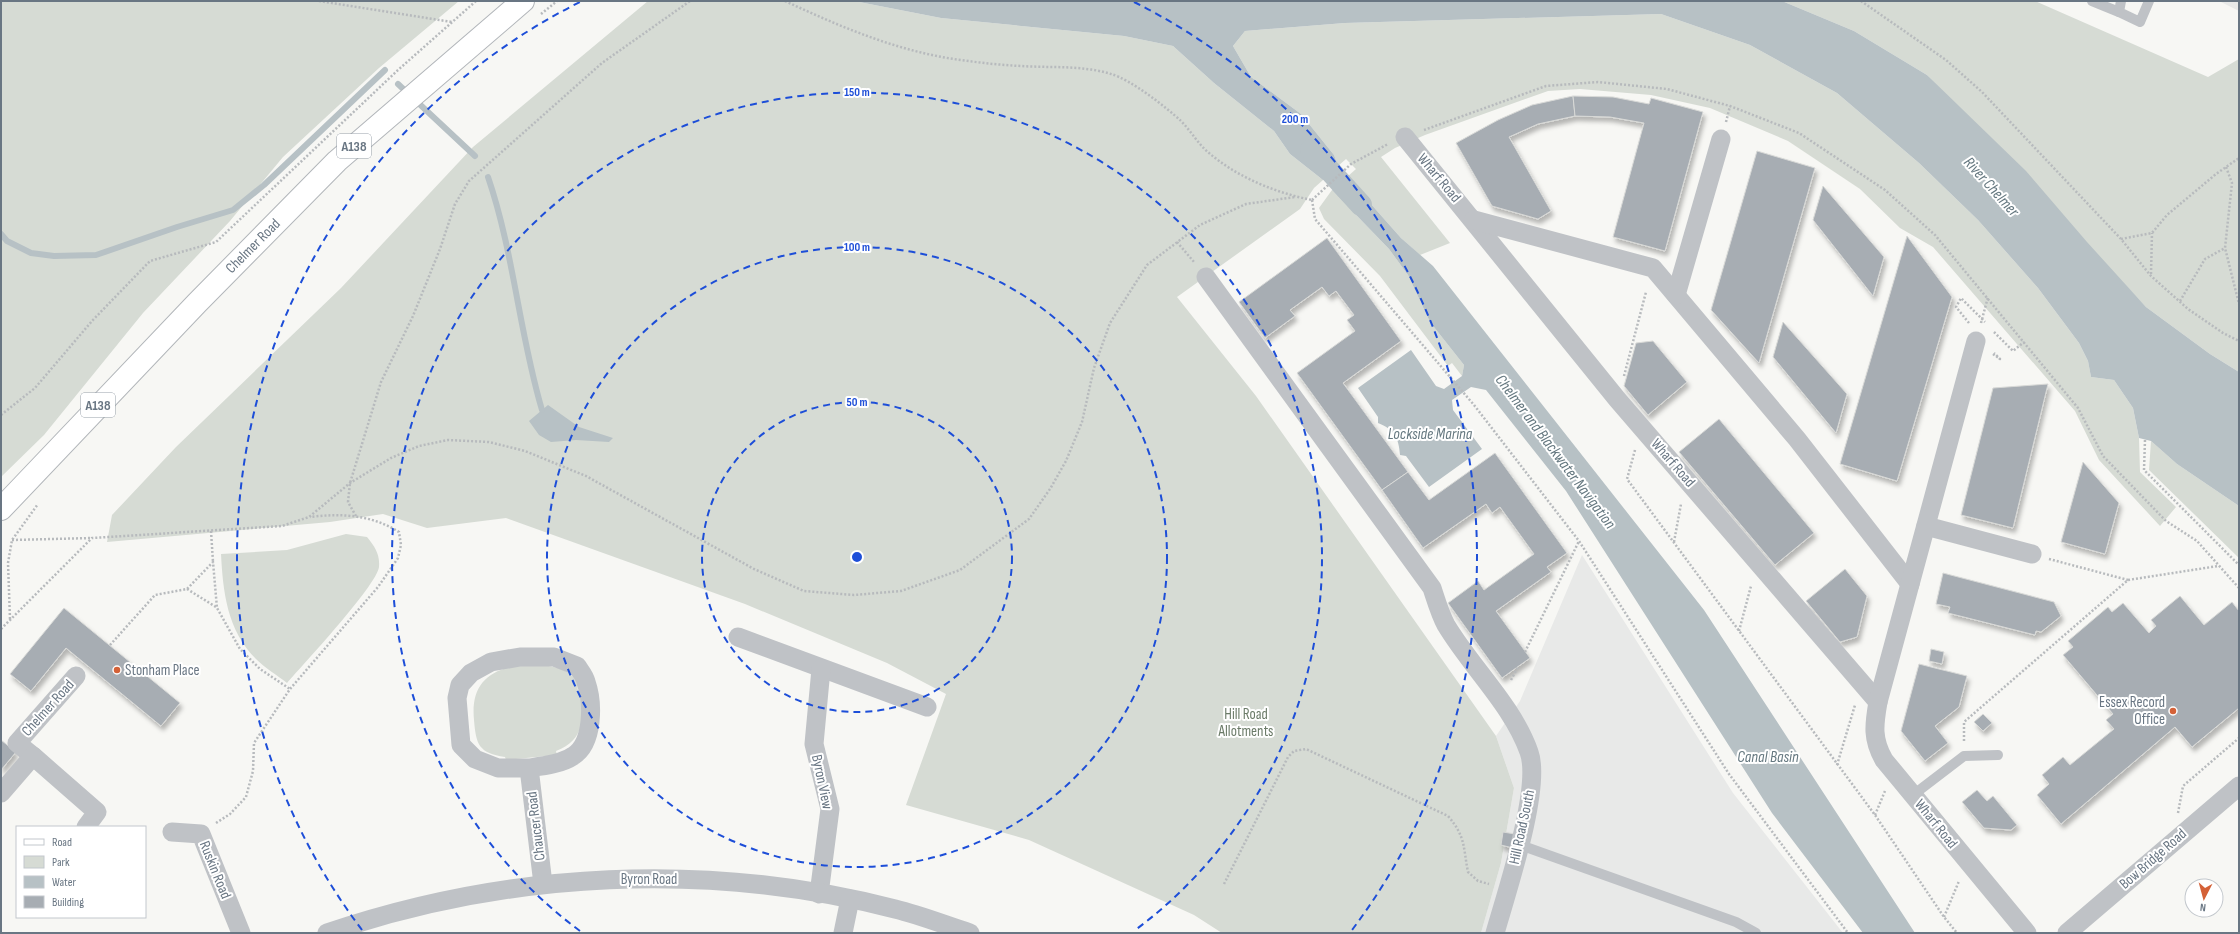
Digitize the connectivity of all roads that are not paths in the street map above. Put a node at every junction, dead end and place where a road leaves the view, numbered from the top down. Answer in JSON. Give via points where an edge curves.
{"nodes":[{"id":1,"x":523,"y":1,"type":"edge"},
{"id":2,"x":2092,"y":1,"type":"edge"},
{"id":3,"x":2121,"y":1,"type":"edge"},
{"id":4,"x":2149,"y":1,"type":"edge"},
{"id":5,"x":2119,"y":12,"type":"junction"},
{"id":6,"x":1405,"y":137,"type":"road end"},
{"id":7,"x":1721,"y":140,"type":"dead end"},
{"id":8,"x":1474,"y":220,"type":"junction"},
{"id":9,"x":1206,"y":277,"type":"road end"},
{"id":10,"x":1676,"y":295,"type":"junction"},
{"id":11,"x":1976,"y":341,"type":"road end"},
{"id":12,"x":1,"y":509,"type":"edge"},
{"id":13,"x":1926,"y":526,"type":"junction"},
{"id":14,"x":2032,"y":554,"type":"road end"},
{"id":15,"x":1910,"y":584,"type":"junction"},
{"id":16,"x":738,"y":637,"type":"dead end"},
{"id":17,"x":821,"y":669,"type":"junction"},
{"id":18,"x":76,"y":676,"type":"dead end"},
{"id":19,"x":1878,"y":702,"type":"junction"},
{"id":20,"x":926,"y":706,"type":"dead end"},
{"id":21,"x":1998,"y":755,"type":"dead end"},
{"id":22,"x":33,"y":756,"type":"junction"},
{"id":23,"x":529,"y":768,"type":"junction"},
{"id":24,"x":2239,"y":786,"type":"edge"},
{"id":25,"x":1,"y":793,"type":"edge"},
{"id":26,"x":1913,"y":795,"type":"junction"},
{"id":27,"x":87,"y":826,"type":"edge"},
{"id":28,"x":172,"y":832,"type":"dead end"},
{"id":29,"x":1520,"y":845,"type":"junction"},
{"id":30,"x":543,"y":884,"type":"junction"},
{"id":31,"x":819,"y":894,"type":"junction"},
{"id":32,"x":850,"y":899,"type":"junction"},
{"id":33,"x":240,"y":933,"type":"edge"},
{"id":34,"x":328,"y":933,"type":"edge"},
{"id":35,"x":843,"y":933,"type":"edge"},
{"id":36,"x":970,"y":933,"type":"edge"},
{"id":37,"x":1495,"y":933,"type":"edge"},
{"id":38,"x":1756,"y":933,"type":"edge"},
{"id":39,"x":2026,"y":933,"type":"edge"},
{"id":40,"x":2067,"y":933,"type":"edge"}],
"edges":[{"from":1,"to":12,"type":"main road","name":"Chelmer Road","number":"A138","via":[[337,161],[196,303]]},
{"from":2,"to":5,"type":"lane"},
{"from":3,"to":5,"type":"lane"},
{"from":4,"to":5,"type":"lane","via":[[2140,22]]},
{"from":6,"to":8,"type":"street","name":"Wharf Road"},
{"from":7,"to":10,"type":"street"},
{"from":8,"to":10,"type":"street","via":[[1653,268]]},
{"from":8,"to":19,"type":"street","name":"Wharf Road","via":[[1617,399]]},
{"from":9,"to":29,"type":"street","name":"Hill Road South","via":[[1432,588],[1446,624],[1519,729],[1530,754],[1531,787]]},
{"from":10,"to":15,"type":"street","via":[[1797,439]]},
{"from":11,"to":13,"type":"street","name":"Wharf Road"},
{"from":13,"to":14,"type":"street"},
{"from":13,"to":15,"type":"street","name":"Wharf Road"},
{"from":15,"to":19,"type":"street","name":"Wharf Road"},
{"from":16,"to":17,"type":"street"},
{"from":17,"to":20,"type":"street"},
{"from":17,"to":31,"type":"street","name":"Byron View","via":[[814,744],[830,809]]},
{"from":18,"to":22,"type":"street","name":"Chelmer Road","via":[[17,743]]},
{"from":19,"to":26,"type":"street","name":"Wharf Road","via":[[1875,717],[1876,746],[1895,776]]},
{"from":21,"to":26,"type":"lane","via":[[1964,756]]},
{"from":22,"to":25,"type":"street","name":"Chelmer Road"},
{"from":22,"to":27,"type":"street","name":"Chelmer Road","via":[[97,812]]},
{"from":23,"to":23,"type":"street","via":[[498,768],[475,759],[461,745],[457,698],[460,685],[471,673],[491,662],[520,657],[554,657],[577,666],[586,682],[591,721],[586,740],[574,756]]},
{"from":23,"to":30,"type":"street","name":"Chaucer Road"},
{"from":24,"to":40,"type":"street","name":"Bow Bridge Road"},
{"from":26,"to":39,"type":"street","name":"Wharf Road"},
{"from":28,"to":33,"type":"street","name":"Ruskin Road","via":[[201,834]]},
{"from":29,"to":37,"type":"street","name":"Hill Road South"},
{"from":29,"to":38,"type":"lane","via":[[1736,922]]},
{"from":30,"to":31,"type":"street","name":"Byron Road","via":[[652,878],[777,887]]},
{"from":30,"to":34,"type":"street","name":"Byron Road","via":[[470,894],[365,920]]},
{"from":31,"to":32,"type":"street","name":"Byron Road"},
{"from":32,"to":35,"type":"street"},
{"from":32,"to":36,"type":"street","name":"Byron Road","via":[[895,909]]}]}
